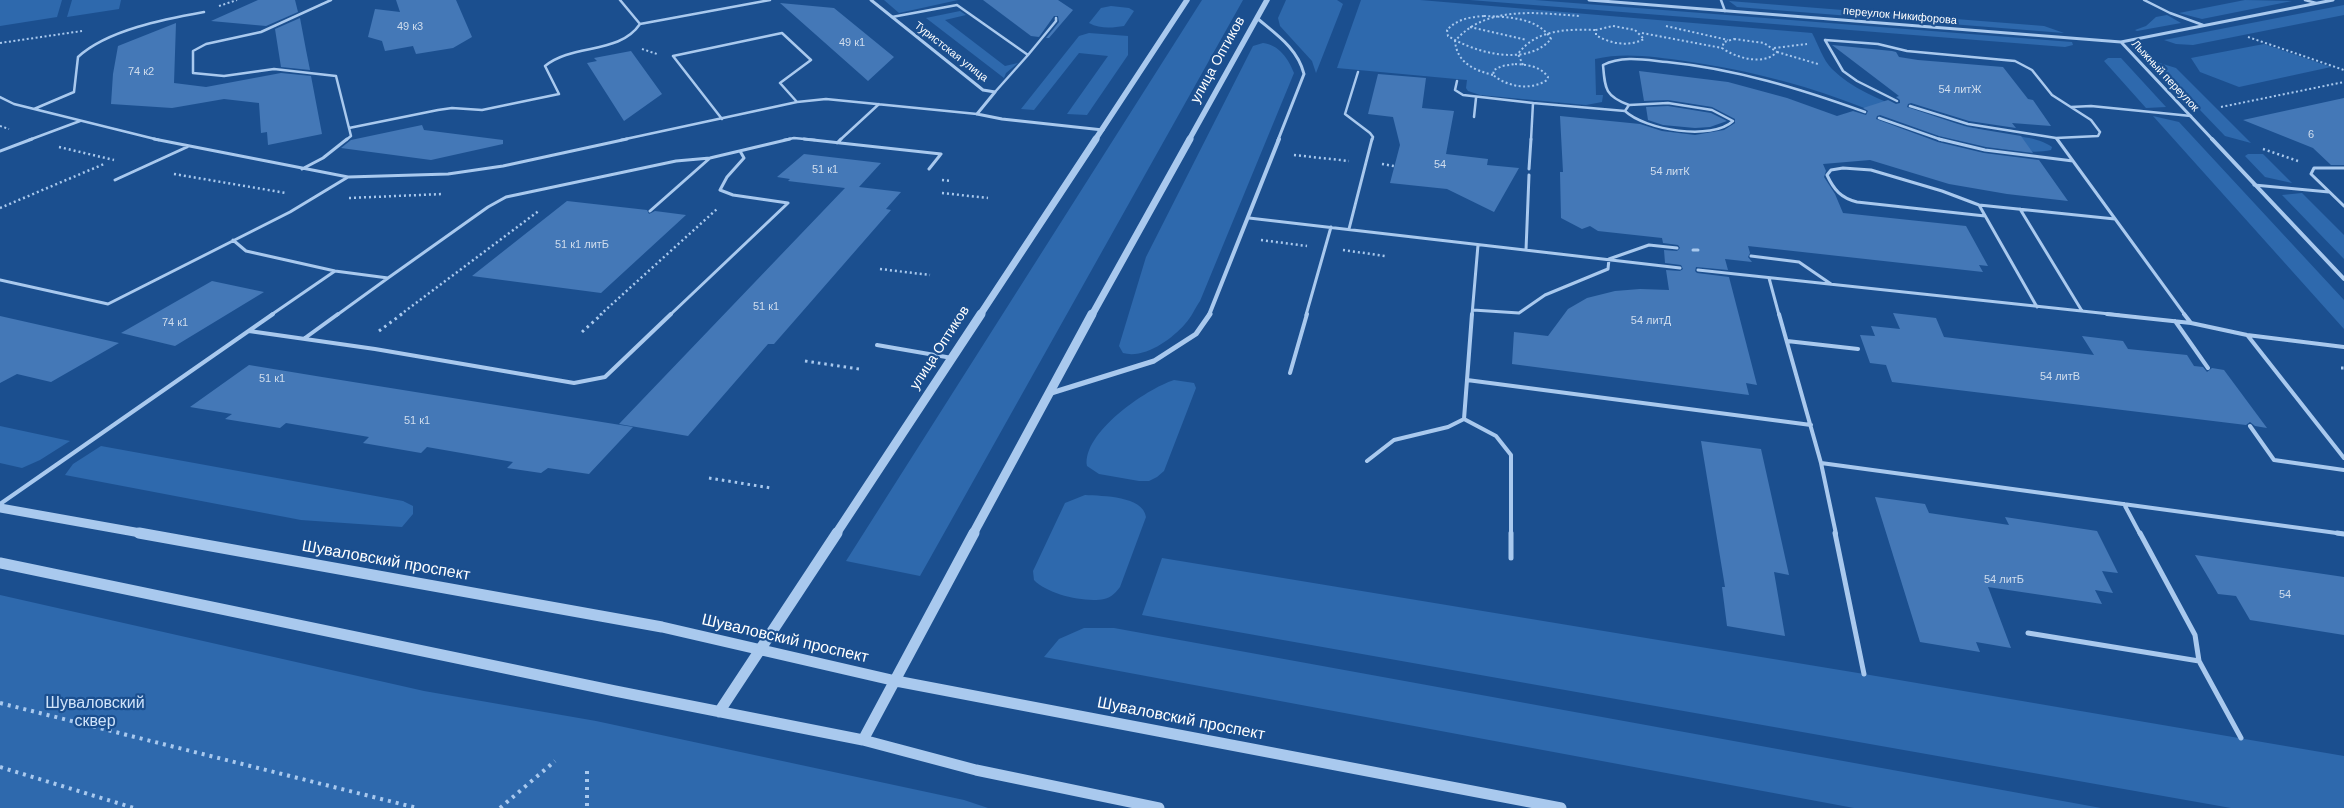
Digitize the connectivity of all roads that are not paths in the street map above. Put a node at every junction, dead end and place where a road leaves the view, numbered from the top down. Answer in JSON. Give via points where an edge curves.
{"nodes":[{"id":1,"x":331,"y":0,"type":"edge"},
{"id":2,"x":620,"y":0,"type":"edge"},
{"id":3,"x":770,"y":0,"type":"edge"},
{"id":4,"x":871,"y":0,"type":"edge"},
{"id":5,"x":1187,"y":0,"type":"edge"},
{"id":6,"x":1267,"y":0,"type":"edge"},
{"id":7,"x":1589,"y":0,"type":"edge"},
{"id":8,"x":1721,"y":0,"type":"edge"},
{"id":9,"x":2144,"y":0,"type":"edge"},
{"id":10,"x":2305,"y":0,"type":"edge"},
{"id":11,"x":2333,"y":0,"type":"edge"},
{"id":12,"x":2316,"y":3,"type":"junction"},
{"id":13,"x":1725,"y":11,"type":"junction"},
{"id":14,"x":204,"y":12,"type":"dead end"},
{"id":15,"x":892,"y":17,"type":"junction"},
{"id":16,"x":1056,"y":18,"type":"dead end"},
{"id":17,"x":1258,"y":19,"type":"junction"},
{"id":18,"x":640,"y":24,"type":"junction"},
{"id":19,"x":2203,"y":25,"type":"junction"},
{"id":20,"x":2121,"y":42,"type":"junction"},
{"id":21,"x":1028,"y":55,"type":"junction"},
{"id":22,"x":1843,"y":70,"type":"joint"},
{"id":23,"x":1358,"y":72,"type":"dead end"},
{"id":24,"x":1457,"y":81,"type":"dead end"},
{"id":25,"x":995,"y":92,"type":"junction"},
{"id":26,"x":0,"y":97,"type":"edge"},
{"id":27,"x":1476,"y":98,"type":"junction"},
{"id":28,"x":1897,"y":101,"type":"dead end"},
{"id":29,"x":797,"y":102,"type":"junction"},
{"id":30,"x":1533,"y":103,"type":"junction"},
{"id":31,"x":879,"y":104,"type":"junction"},
{"id":32,"x":1629,"y":105,"type":"junction"},
{"id":33,"x":1910,"y":106,"type":"dead end"},
{"id":34,"x":2071,"y":107,"type":"junction"},
{"id":35,"x":34,"y":109,"type":"junction"},
{"id":36,"x":1625,"y":111,"type":"junction"},
{"id":37,"x":1865,"y":112,"type":"dead end"},
{"id":38,"x":977,"y":114,"type":"junction"},
{"id":39,"x":2191,"y":116,"type":"junction"},
{"id":40,"x":1474,"y":117,"type":"dead end"},
{"id":41,"x":1878,"y":118,"type":"dead end"},
{"id":42,"x":722,"y":119,"type":"junction"},
{"id":43,"x":80,"y":121,"type":"junction"},
{"id":44,"x":349,"y":128,"type":"junction"},
{"id":45,"x":1103,"y":130,"type":"junction"},
{"id":46,"x":2056,"y":138,"type":"junction"},
{"id":47,"x":837,"y":143,"type":"junction"},
{"id":48,"x":187,"y":147,"type":"junction"},
{"id":49,"x":0,"y":151,"type":"edge"},
{"id":50,"x":740,"y":151,"type":"junction"},
{"id":51,"x":710,"y":158,"type":"junction"},
{"id":52,"x":2073,"y":161,"type":"junction"},
{"id":53,"x":2344,"y":168,"type":"edge"},
{"id":54,"x":929,"y":169,"type":"dead end"},
{"id":55,"x":1529,"y":169,"type":"dead end"},
{"id":56,"x":302,"y":170,"type":"junction"},
{"id":57,"x":1529,"y":175,"type":"dead end"},
{"id":58,"x":348,"y":177,"type":"junction"},
{"id":59,"x":115,"y":180,"type":"dead end"},
{"id":60,"x":2254,"y":184,"type":"junction"},
{"id":61,"x":2329,"y":192,"type":"junction"},
{"id":62,"x":1979,"y":205,"type":"junction"},
{"id":63,"x":2344,"y":206,"type":"edge"},
{"id":64,"x":2020,"y":209,"type":"junction"},
{"id":65,"x":650,"y":211,"type":"dead end"},
{"id":66,"x":1985,"y":216,"type":"junction"},
{"id":67,"x":1249,"y":218,"type":"junction"},
{"id":68,"x":2115,"y":219,"type":"junction"},
{"id":69,"x":1331,"y":227,"type":"junction"},
{"id":70,"x":1349,"y":229,"type":"junction"},
{"id":71,"x":233,"y":240,"type":"junction"},
{"id":72,"x":1478,"y":245,"type":"junction"},
{"id":73,"x":1677,"y":248,"type":"dead end"},
{"id":74,"x":1526,"y":250,"type":"junction"},
{"id":75,"x":1693,"y":250,"type":"dead end"},
{"id":76,"x":1698,"y":250,"type":"dead end"},
{"id":77,"x":1751,"y":256,"type":"dead end"},
{"id":78,"x":1609,"y":259,"type":"junction"},
{"id":79,"x":1680,"y":268,"type":"dead end"},
{"id":80,"x":1698,"y":270,"type":"dead end"},
{"id":81,"x":335,"y":271,"type":"junction"},
{"id":82,"x":388,"y":278,"type":"junction"},
{"id":83,"x":1769,"y":278,"type":"junction"},
{"id":84,"x":2344,"y":279,"type":"edge"},
{"id":85,"x":0,"y":280,"type":"edge"},
{"id":86,"x":1832,"y":285,"type":"junction"},
{"id":87,"x":2037,"y":307,"type":"junction"},
{"id":88,"x":1473,"y":310,"type":"junction"},
{"id":89,"x":2082,"y":311,"type":"junction"},
{"id":90,"x":2175,"y":321,"type":"junction"},
{"id":91,"x":2191,"y":323,"type":"junction"},
{"id":92,"x":249,"y":331,"type":"junction"},
{"id":93,"x":2247,"y":335,"type":"junction"},
{"id":94,"x":304,"y":339,"type":"junction"},
{"id":95,"x":1787,"y":341,"type":"junction"},
{"id":96,"x":877,"y":345,"type":"dead end"},
{"id":97,"x":2344,"y":347,"type":"edge"},
{"id":98,"x":1858,"y":349,"type":"dead end"},
{"id":99,"x":952,"y":358,"type":"junction"},
{"id":100,"x":2208,"y":368,"type":"dead end"},
{"id":101,"x":1290,"y":373,"type":"dead end"},
{"id":102,"x":1467,"y":380,"type":"junction"},
{"id":103,"x":1048,"y":394,"type":"junction"},
{"id":104,"x":1464,"y":419,"type":"junction"},
{"id":105,"x":1811,"y":426,"type":"junction"},
{"id":106,"x":2250,"y":426,"type":"dead end"},
{"id":107,"x":2344,"y":458,"type":"edge"},
{"id":108,"x":1367,"y":461,"type":"dead end"},
{"id":109,"x":1821,"y":463,"type":"junction"},
{"id":110,"x":2344,"y":470,"type":"edge"},
{"id":111,"x":0,"y":504,"type":"edge"},
{"id":112,"x":2124,"y":504,"type":"junction"},
{"id":113,"x":0,"y":508,"type":"edge"},
{"id":114,"x":2344,"y":534,"type":"edge"},
{"id":115,"x":1511,"y":558,"type":"dead end"},
{"id":116,"x":0,"y":563,"type":"edge"},
{"id":117,"x":2028,"y":633,"type":"dead end"},
{"id":118,"x":760,"y":651,"type":"junction"},
{"id":119,"x":2200,"y":662,"type":"junction"},
{"id":120,"x":1864,"y":674,"type":"dead end"},
{"id":121,"x":896,"y":681,"type":"junction"},
{"id":122,"x":719,"y":712,"type":"junction"},
{"id":123,"x":2241,"y":738,"type":"dead end"},
{"id":124,"x":863,"y":740,"type":"junction"},
{"id":125,"x":1159,"y":808,"type":"edge"},
{"id":126,"x":1561,"y":808,"type":"edge"}],
"edges":[{"from":1,"to":44,"type":"lane","via":[[261,32],[206,44],[193,52],[193,73],[206,77],[230,76],[274,69],[336,76]]},
{"from":2,"to":18,"type":"lane"},
{"from":3,"to":18,"type":"lane"},
{"from":4,"to":15,"type":"street","name":"Туристская улица"},
{"from":5,"to":45,"type":"street","name":"улица Оптиков"},
{"from":6,"to":17,"type":"street","name":"улица Оптиков"},
{"from":7,"to":13,"type":"street","name":"переулок Никифорова"},
{"from":8,"to":13,"type":"lane"},
{"from":9,"to":19,"type":"lane"},
{"from":10,"to":12,"type":"lane"},
{"from":11,"to":12,"type":"street","name":"Лыжный переулок"},
{"from":12,"to":19,"type":"street","name":"Лыжный переулок"},
{"from":13,"to":20,"type":"street","name":"переулок Никифорова"},
{"from":14,"to":35,"type":"lane","via":[[158,20],[90,46],[78,57],[74,92]]},
{"from":15,"to":21,"type":"lane","via":[[957,4]]},
{"from":15,"to":25,"type":"street","name":"Туристская улица","via":[[976,85]]},
{"from":16,"to":21,"type":"lane"},
{"from":17,"to":67,"type":"street","via":[[1296,55],[1303,64],[1304,74]]},
{"from":17,"to":103,"type":"street","name":"улица Оптиков"},
{"from":18,"to":44,"type":"lane","via":[[638,29],[621,40],[563,53],[551,59],[545,66],[559,94],[482,110],[438,110]]},
{"from":19,"to":20,"type":"street","name":"Лыжный переулок"},
{"from":20,"to":39,"type":"street","name":"Лыжный переулок"},
{"from":21,"to":25,"type":"lane"},
{"from":22,"to":28,"type":"lane","via":[[1865,86]]},
{"from":22,"to":34,"type":"lane","via":[[1825,40],[2014,61],[2032,70],[2052,95]]},
{"from":23,"to":70,"type":"lane","via":[[1345,114],[1373,137]]},
{"from":24,"to":27,"type":"lane","via":[[1455,90]]},
{"from":25,"to":38,"type":"street","name":"Туристская улица"},
{"from":26,"to":35,"type":"lane"},
{"from":27,"to":30,"type":"lane"},
{"from":27,"to":40,"type":"lane"},
{"from":29,"to":31,"type":"lane","via":[[826,99]]},
{"from":29,"to":42,"type":"lane"},
{"from":29,"to":42,"type":"lane","via":[[780,82],[811,60],[782,34],[673,56]]},
{"from":30,"to":36,"type":"lane"},
{"from":30,"to":55,"type":"lane"},
{"from":31,"to":38,"type":"lane"},
{"from":31,"to":47,"type":"lane"},
{"from":32,"to":36,"type":"lane"},
{"from":32,"to":36,"type":"lane","via":[[1679,105],[1718,112],[1733,122],[1722,130],[1697,130],[1641,122]]},
{"from":32,"to":37,"type":"lane","via":[[1611,99],[1606,91],[1603,65],[1612,60],[1662,61],[1722,70],[1795,87]]},
{"from":33,"to":46,"type":"lane","via":[[1968,124]]},
{"from":34,"to":39,"type":"lane"},
{"from":34,"to":46,"type":"lane","via":[[2091,120],[2100,132],[2098,136]]},
{"from":35,"to":43,"type":"lane"},
{"from":38,"to":45,"type":"street"},
{"from":39,"to":60,"type":"street","name":"Лыжный переулок"},
{"from":41,"to":52,"type":"lane","via":[[1950,143]]},
{"from":42,"to":58,"type":"lane","via":[[503,166],[439,174]]},
{"from":43,"to":48,"type":"lane"},
{"from":43,"to":49,"type":"lane"},
{"from":44,"to":56,"type":"lane","via":[[351,136]]},
{"from":45,"to":99,"type":"street","name":"улица Оптиков"},
{"from":46,"to":52,"type":"lane"},
{"from":47,"to":50,"type":"lane","via":[[794,138]]},
{"from":47,"to":54,"type":"lane","via":[[941,154]]},
{"from":48,"to":56,"type":"lane"},
{"from":48,"to":59,"type":"lane"},
{"from":50,"to":51,"type":"lane"},
{"from":50,"to":94,"type":"lane","via":[[744,158],[722,182],[720,190],[788,203],[605,377],[574,383]]},
{"from":51,"to":65,"type":"lane"},
{"from":51,"to":82,"type":"lane","via":[[676,161],[506,197]]},
{"from":52,"to":68,"type":"lane"},
{"from":53,"to":61,"type":"lane","via":[[2314,168],[2311,174]]},
{"from":56,"to":58,"type":"lane"},
{"from":57,"to":74,"type":"lane"},
{"from":58,"to":71,"type":"lane","via":[[290,212]]},
{"from":60,"to":61,"type":"lane"},
{"from":60,"to":84,"type":"street","name":"Лыжный переулок"},
{"from":61,"to":63,"type":"lane"},
{"from":62,"to":64,"type":"lane"},
{"from":62,"to":66,"type":"lane"},
{"from":62,"to":66,"type":"lane","via":[[1871,170],[1842,168],[1831,170],[1827,175],[1835,192],[1847,200]]},
{"from":64,"to":68,"type":"lane"},
{"from":64,"to":89,"type":"lane"},
{"from":66,"to":87,"type":"lane"},
{"from":67,"to":69,"type":"lane"},
{"from":67,"to":103,"type":"street","via":[[1213,309],[1196,334],[1154,361]]},
{"from":68,"to":91,"type":"lane"},
{"from":69,"to":70,"type":"lane"},
{"from":69,"to":101,"type":"lane"},
{"from":70,"to":72,"type":"lane"},
{"from":71,"to":81,"type":"lane","via":[[246,251]]},
{"from":71,"to":85,"type":"lane","via":[[108,304]]},
{"from":72,"to":74,"type":"lane"},
{"from":72,"to":88,"type":"lane"},
{"from":73,"to":78,"type":"lane","via":[[1649,245]]},
{"from":74,"to":78,"type":"lane"},
{"from":75,"to":76,"type":"lane"},
{"from":77,"to":86,"type":"lane","via":[[1799,262]]},
{"from":78,"to":79,"type":"lane"},
{"from":78,"to":88,"type":"lane","via":[[1608,269],[1595,277],[1566,285],[1519,313]]},
{"from":80,"to":83,"type":"lane"},
{"from":81,"to":82,"type":"lane"},
{"from":81,"to":92,"type":"lane"},
{"from":82,"to":94,"type":"lane"},
{"from":83,"to":86,"type":"lane"},
{"from":83,"to":95,"type":"lane"},
{"from":86,"to":87,"type":"lane"},
{"from":87,"to":89,"type":"lane"},
{"from":88,"to":102,"type":"lane"},
{"from":89,"to":90,"type":"lane"},
{"from":90,"to":91,"type":"lane"},
{"from":90,"to":100,"type":"lane"},
{"from":91,"to":93,"type":"lane"},
{"from":92,"to":94,"type":"lane"},
{"from":92,"to":111,"type":"lane"},
{"from":93,"to":97,"type":"lane"},
{"from":93,"to":107,"type":"lane"},
{"from":95,"to":98,"type":"lane"},
{"from":95,"to":105,"type":"lane"},
{"from":96,"to":99,"type":"lane"},
{"from":99,"to":118,"type":"street","name":"улица Оптиков"},
{"from":102,"to":104,"type":"lane"},
{"from":102,"to":105,"type":"lane"},
{"from":103,"to":121,"type":"street","name":"улица Оптиков"},
{"from":104,"to":108,"type":"lane","via":[[1449,428],[1399,438],[1383,446]]},
{"from":104,"to":115,"type":"lane","via":[[1496,436],[1511,455]]},
{"from":105,"to":109,"type":"lane"},
{"from":106,"to":110,"type":"lane","via":[[2274,460]]},
{"from":109,"to":112,"type":"lane"},
{"from":109,"to":120,"type":"lane"},
{"from":112,"to":114,"type":"lane"},
{"from":112,"to":119,"type":"lane","via":[[2195,635]]},
{"from":113,"to":118,"type":"street","name":"Шуваловский проспект","via":[[662,627]]},
{"from":116,"to":122,"type":"street"},
{"from":117,"to":119,"type":"lane"},
{"from":118,"to":121,"type":"street","name":"Шуваловский проспект"},
{"from":118,"to":122,"type":"street","name":"улица Оптиков"},
{"from":119,"to":123,"type":"lane"},
{"from":121,"to":124,"type":"street","name":"улица Оптиков"},
{"from":121,"to":126,"type":"street","name":"Шуваловский проспект"},
{"from":122,"to":124,"type":"street"},
{"from":124,"to":125,"type":"street","via":[[976,770]]}]}
